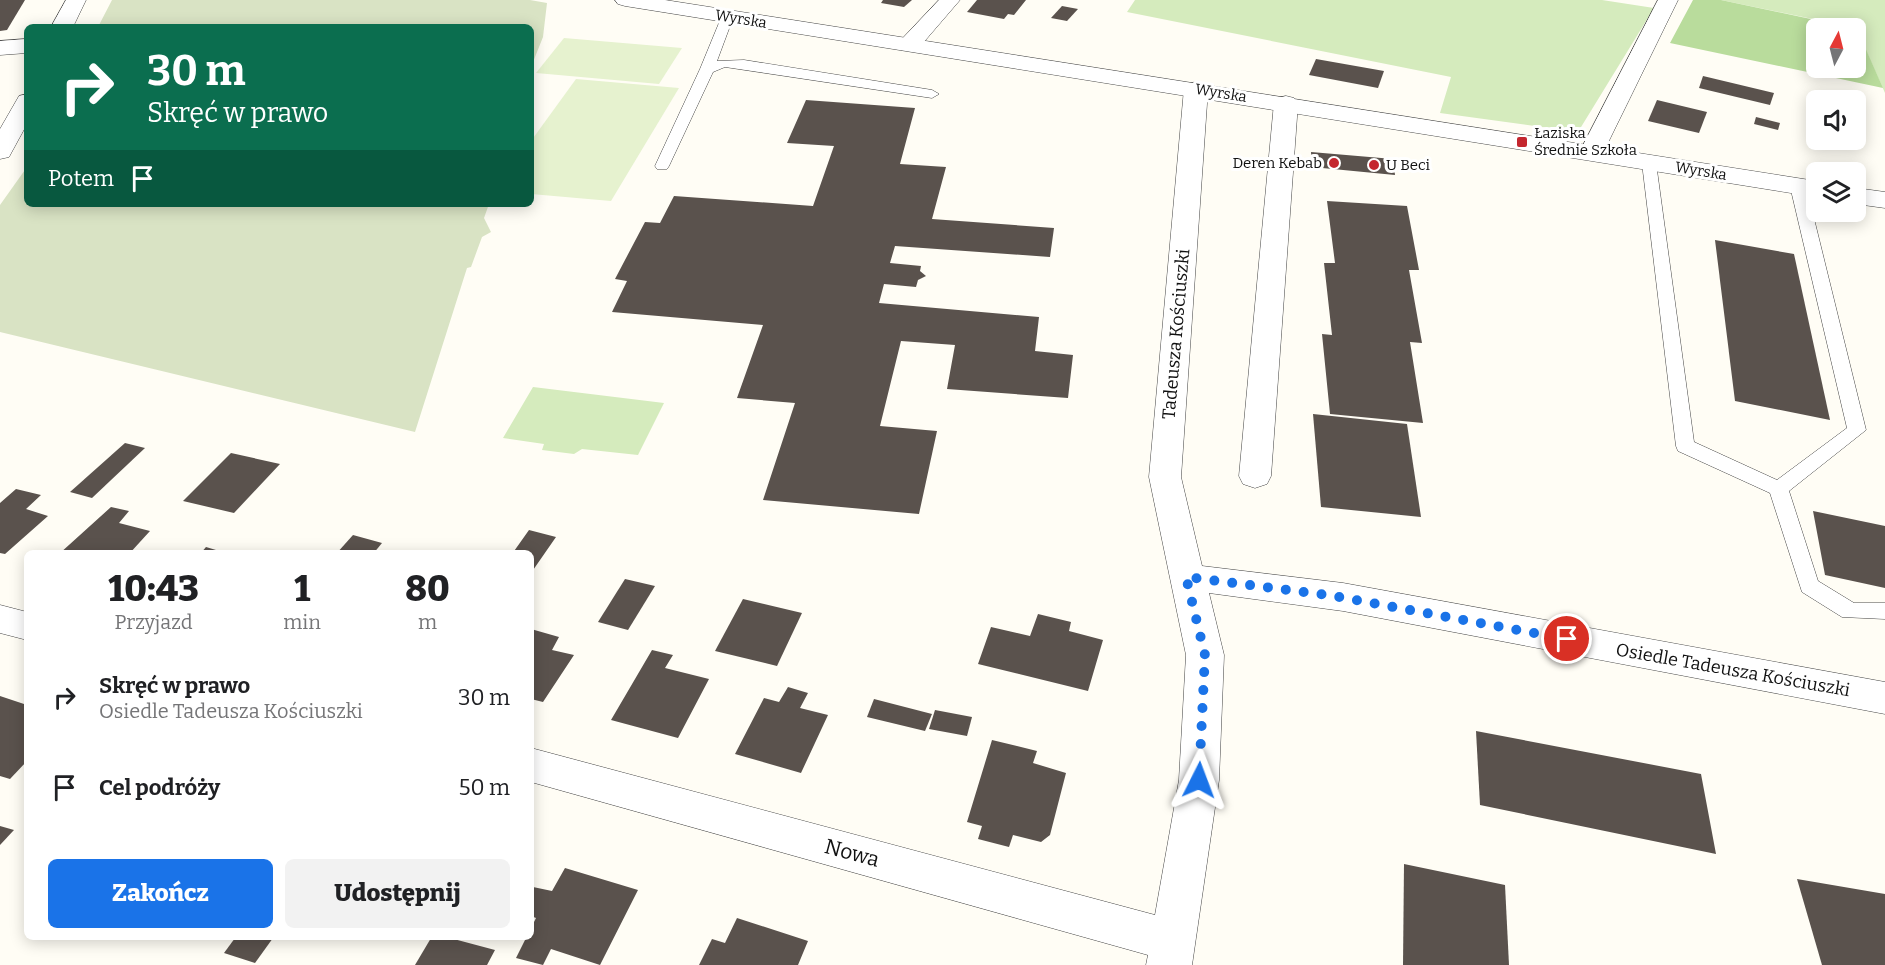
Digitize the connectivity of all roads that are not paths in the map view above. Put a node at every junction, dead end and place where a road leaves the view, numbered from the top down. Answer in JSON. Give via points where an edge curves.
{"nodes":[{"id":1,"x":625,"y":0,"type":"edge"},
{"id":2,"x":950,"y":0,"type":"edge"},
{"id":3,"x":1668,"y":0,"type":"edge"},
{"id":4,"x":77,"y":2,"type":"edge"},
{"id":5,"x":727,"y":18,"type":"junction"},
{"id":6,"x":65,"y":24,"type":"edge"},
{"id":7,"x":909,"y":45,"type":"junction"},
{"id":8,"x":24,"y":46,"type":"edge"},
{"id":9,"x":0,"y":48,"type":"edge"},
{"id":10,"x":707,"y":69,"type":"junction"},
{"id":11,"x":1196,"y":89,"type":"junction"},
{"id":12,"x":932,"y":94,"type":"dead end"},
{"id":13,"x":1286,"y":104,"type":"junction"},
{"id":14,"x":24,"y":107,"type":"edge"},
{"id":15,"x":0,"y":152,"type":"edge"},
{"id":16,"x":1591,"y":153,"type":"junction"},
{"id":17,"x":1649,"y":163,"type":"junction"},
{"id":18,"x":662,"y":166,"type":"dead end"},
{"id":19,"x":1806,"y":188,"type":"edge"},
{"id":20,"x":1866,"y":198,"type":"edge"},
{"id":21,"x":1885,"y":201,"type":"edge"},
{"id":22,"x":1814,"y":222,"type":"edge"},
{"id":23,"x":1255,"y":476,"type":"dead end"},
{"id":24,"x":1779,"y":489,"type":"junction"},
{"id":25,"x":1186,"y":577,"type":"junction"},
{"id":26,"x":1885,"y":611,"type":"edge"},
{"id":27,"x":0,"y":619,"type":"edge"},
{"id":28,"x":24,"y":625,"type":"edge"},
{"id":29,"x":1885,"y":698,"type":"edge"},
{"id":30,"x":534,"y":766,"type":"edge"},
{"id":31,"x":1171,"y":953,"type":"edge"}],
"edges":[{"from":1,"to":5,"type":"street","name":"Wyrska"},
{"from":2,"to":7,"type":"street"},
{"from":3,"to":16,"type":"street"},
{"from":4,"to":6,"type":"street"},
{"from":5,"to":7,"type":"street","name":"Wyrska"},
{"from":5,"to":10,"type":"lane"},
{"from":7,"to":11,"type":"street","name":"Wyrska"},
{"from":8,"to":9,"type":"street"},
{"from":10,"to":12,"type":"lane","via":[[724,63],[744,64]]},
{"from":10,"to":18,"type":"lane"},
{"from":11,"to":13,"type":"street","name":"Wyrska"},
{"from":11,"to":25,"type":"street","name":"Tadeusza Kościuszki","via":[[1165,477]]},
{"from":13,"to":16,"type":"street","name":"Wyrska"},
{"from":13,"to":23,"type":"street"},
{"from":14,"to":15,"type":"street"},
{"from":16,"to":17,"type":"street","name":"Wyrska"},
{"from":17,"to":19,"type":"street","name":"Wyrska"},
{"from":17,"to":24,"type":"lane","via":[[1685,446]]},
{"from":20,"to":21,"type":"street"},
{"from":22,"to":24,"type":"lane","via":[[1857,430]]},
{"from":24,"to":26,"type":"lane","via":[[1809,586],[1850,610]]},
{"from":25,"to":29,"type":"street","name":"Osiedle Tadeusza Kościuszki","via":[[1344,597]]},
{"from":25,"to":31,"type":"street","via":[[1205,655],[1199,780]]},
{"from":27,"to":28,"type":"street"},
{"from":30,"to":31,"type":"street","name":"Nowa"}]}
